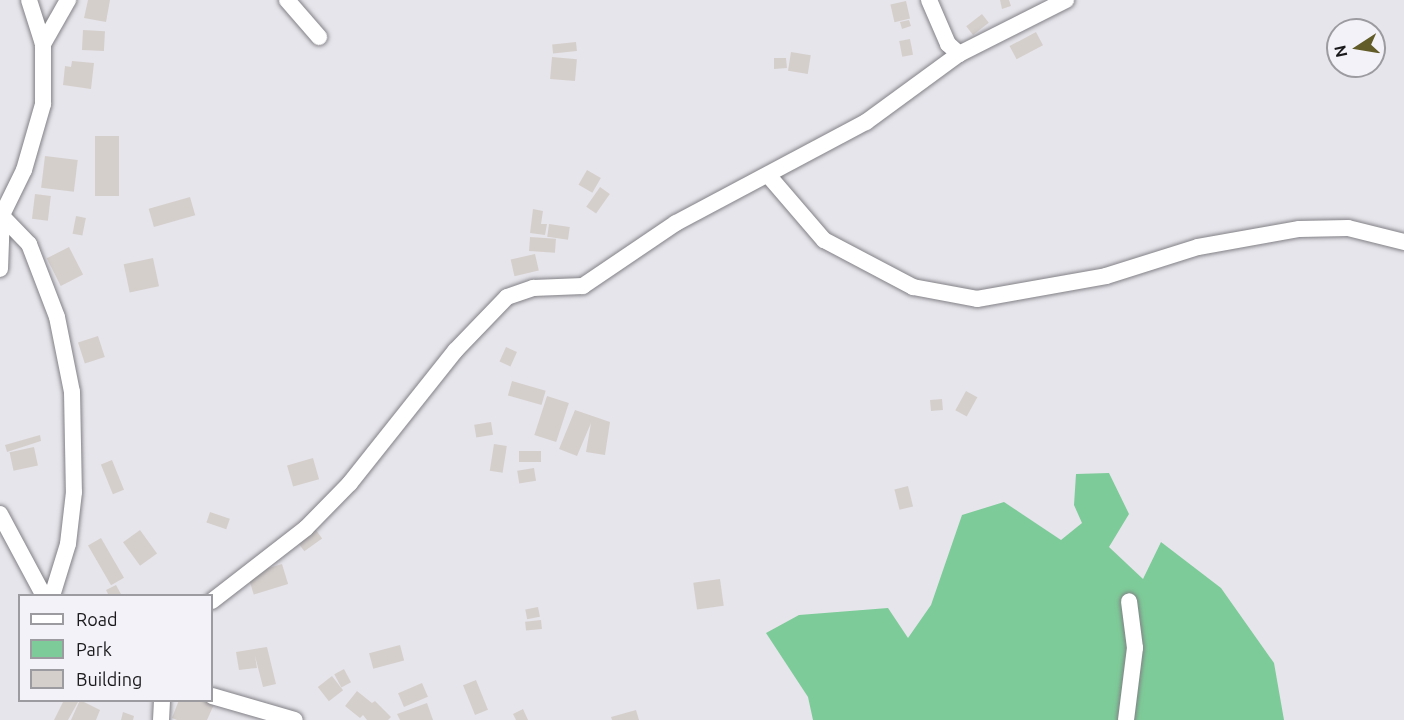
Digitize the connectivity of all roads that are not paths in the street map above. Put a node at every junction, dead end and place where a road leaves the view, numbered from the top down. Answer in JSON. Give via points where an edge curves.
{"nodes":[{"id":1,"x":29,"y":0,"type":"edge"},
{"id":2,"x":68,"y":0,"type":"edge"},
{"id":3,"x":287,"y":0,"type":"edge"},
{"id":4,"x":928,"y":0,"type":"edge"},
{"id":5,"x":1066,"y":0,"type":"edge"},
{"id":6,"x":319,"y":37,"type":"dead end"},
{"id":7,"x":43,"y":44,"type":"junction"},
{"id":8,"x":959,"y":54,"type":"junction"},
{"id":9,"x":768,"y":175,"type":"junction"},
{"id":10,"x":1,"y":215,"type":"edge"},
{"id":11,"x":1404,"y":242,"type":"edge"},
{"id":12,"x":0,"y":269,"type":"edge"},
{"id":13,"x":0,"y":514,"type":"edge"},
{"id":14,"x":43,"y":594,"type":"edge"},
{"id":15,"x":53,"y":594,"type":"edge"},
{"id":16,"x":213,"y":601,"type":"edge"},
{"id":17,"x":1130,"y":601,"type":"dead end"},
{"id":18,"x":213,"y":696,"type":"edge"},
{"id":19,"x":162,"y":702,"type":"edge"},
{"id":20,"x":161,"y":720,"type":"edge"},
{"id":21,"x":295,"y":720,"type":"edge"},
{"id":22,"x":1126,"y":720,"type":"edge"}],
"edges":[{"from":1,"to":7,"type":"street"},
{"from":2,"to":7,"type":"street"},
{"from":3,"to":6,"type":"street"},
{"from":4,"to":8,"type":"street","via":[[948,44]]},
{"from":5,"to":8,"type":"street"},
{"from":7,"to":10,"type":"street","via":[[43,105],[24,170]]},
{"from":8,"to":9,"type":"street","via":[[866,122]]},
{"from":9,"to":11,"type":"street","via":[[824,240],[913,287],[976,299],[1106,276],[1198,247],[1299,229],[1348,228]]},
{"from":9,"to":16,"type":"street","via":[[676,223],[583,286],[533,288],[507,297],[455,351],[350,483],[306,528]]},
{"from":10,"to":12,"type":"street"},
{"from":10,"to":15,"type":"street","via":[[29,244],[57,317],[72,392],[74,492],[68,544]]},
{"from":13,"to":14,"type":"street"},
{"from":17,"to":22,"type":"street","via":[[1136,648]]},
{"from":18,"to":21,"type":"street"},
{"from":19,"to":20,"type":"street"}]}
